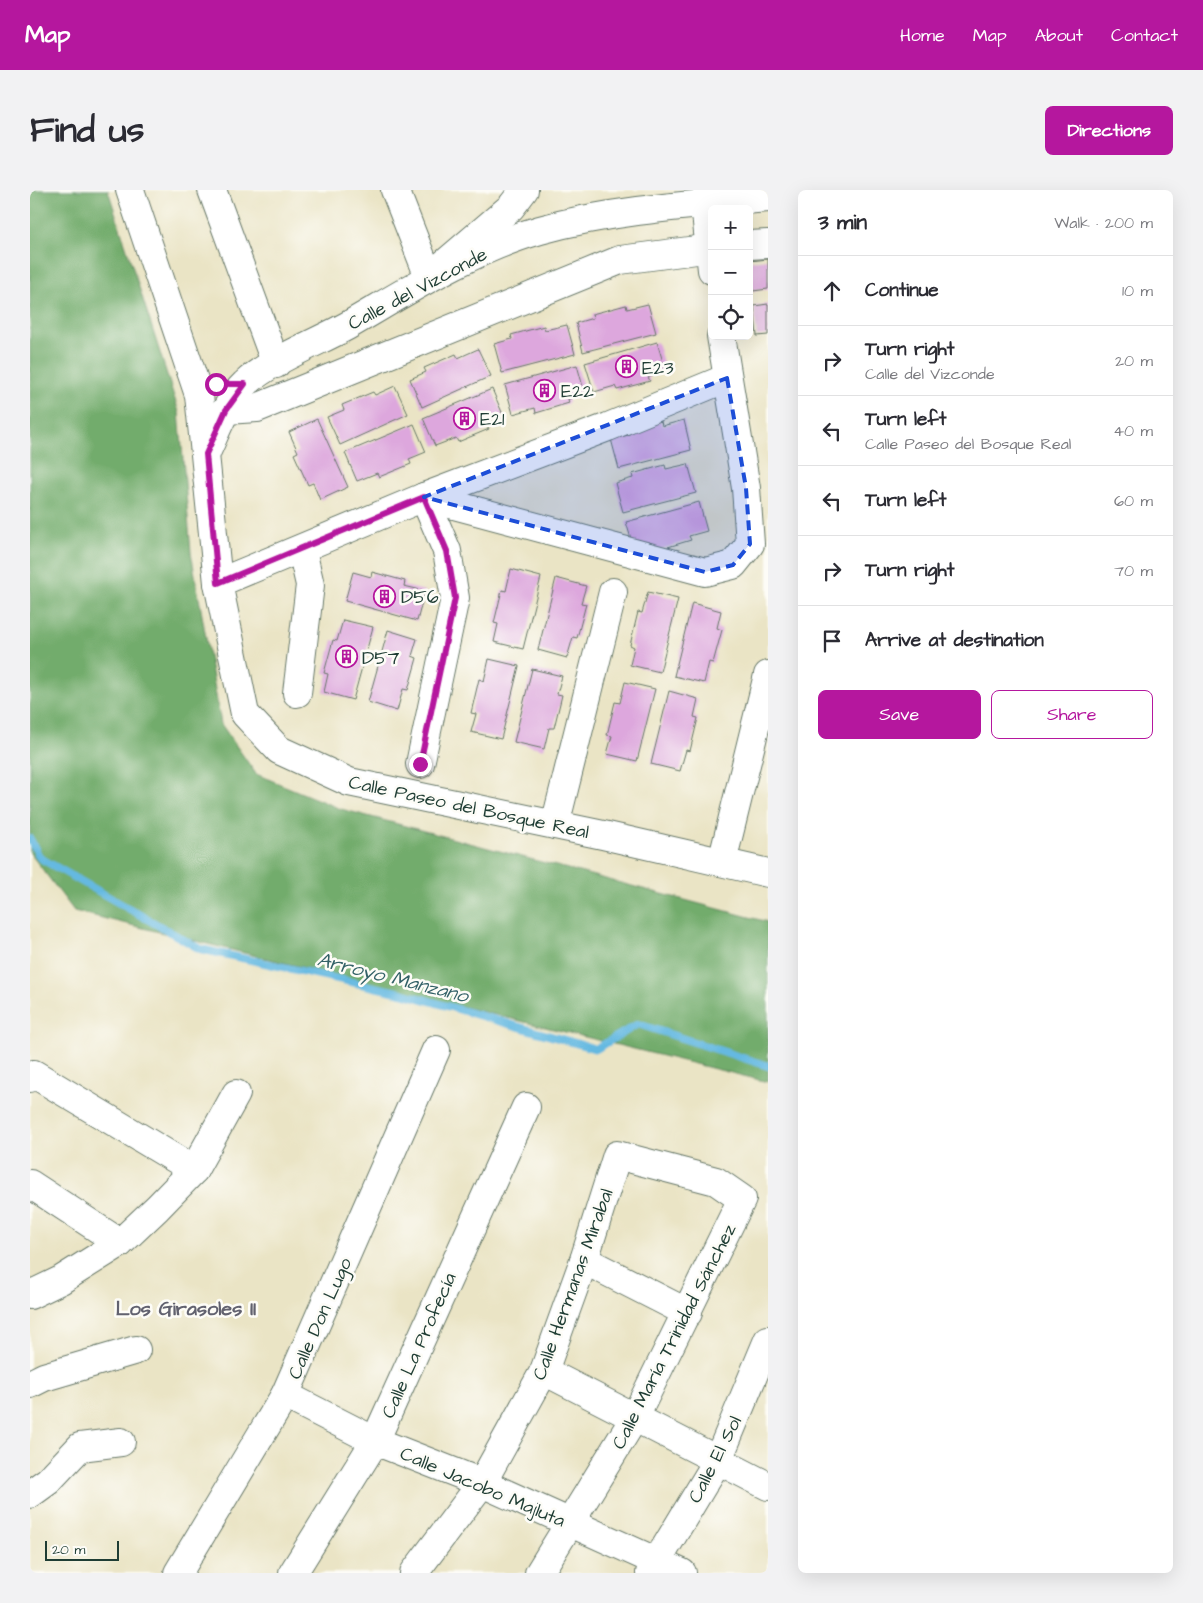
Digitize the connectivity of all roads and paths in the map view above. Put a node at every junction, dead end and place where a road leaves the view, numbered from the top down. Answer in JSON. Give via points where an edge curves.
{"nodes":[{"id":1,"x":130,"y":190,"type":"edge"},
{"id":2,"x":212,"y":190,"type":"edge"},
{"id":3,"x":395,"y":190,"type":"edge"},
{"id":4,"x":524,"y":190,"type":"edge"},
{"id":5,"x":646,"y":190,"type":"edge"},
{"id":6,"x":768,"y":198,"type":"edge"},
{"id":7,"x":705,"y":204,"type":"junction"},
{"id":8,"x":768,"y":244,"type":"edge"},
{"id":9,"x":753,"y":245,"type":"edge"},
{"id":10,"x":710,"y":250,"type":"edge"},
{"id":11,"x":708,"y":256,"type":"edge"},
{"id":12,"x":429,"y":277,"type":"junction"},
{"id":13,"x":722,"y":340,"type":"edge"},
{"id":14,"x":276,"y":364,"type":"junction"},
{"id":15,"x":191,"y":371,"type":"junction"},
{"id":16,"x":727,"y":378,"type":"junction"},
{"id":17,"x":245,"y":384,"type":"junction"},
{"id":18,"x":226,"y":410,"type":"junction"},
{"id":19,"x":206,"y":454,"type":"junction"},
{"id":20,"x":424,"y":497,"type":"junction"},
{"id":21,"x":302,"y":550,"type":"junction"},
{"id":22,"x":218,"y":583,"type":"junction"},
{"id":23,"x":612,"y":592,"type":"dead end"},
{"id":24,"x":768,"y":675,"type":"edge"},
{"id":25,"x":297,"y":693,"type":"dead end"},
{"id":26,"x":420,"y":764,"type":"dead end"},
{"id":27,"x":555,"y":825,"type":"junction"},
{"id":28,"x":722,"y":862,"type":"junction"},
{"id":29,"x":768,"y":873,"type":"edge"},
{"id":30,"x":436,"y":1050,"type":"dead end"},
{"id":31,"x":30,"y":1078,"type":"edge"},
{"id":32,"x":236,"y":1094,"type":"dead end"},
{"id":33,"x":526,"y":1107,"type":"dead end"},
{"id":34,"x":194,"y":1170,"type":"junction"},
{"id":35,"x":30,"y":1184,"type":"edge"},
{"id":36,"x":742,"y":1200,"type":"joint"},
{"id":37,"x":120,"y":1242,"type":"junction"},
{"id":38,"x":584,"y":1260,"type":"junction"},
{"id":39,"x":30,"y":1295,"type":"edge"},
{"id":40,"x":688,"y":1312,"type":"junction"},
{"id":41,"x":768,"y":1340,"type":"edge"},
{"id":42,"x":136,"y":1350,"type":"dead end"},
{"id":43,"x":544,"y":1371,"type":"junction"},
{"id":44,"x":30,"y":1384,"type":"edge"},
{"id":45,"x":284,"y":1395,"type":"junction"},
{"id":46,"x":635,"y":1417,"type":"junction"},
{"id":47,"x":375,"y":1441,"type":"junction"},
{"id":48,"x":121,"y":1442,"type":"dead end"},
{"id":49,"x":718,"y":1460,"type":"junction"},
{"id":50,"x":482,"y":1483,"type":"junction"},
{"id":51,"x":768,"y":1486,"type":"edge"},
{"id":52,"x":30,"y":1494,"type":"edge"},
{"id":53,"x":570,"y":1522,"type":"junction"},
{"id":54,"x":654,"y":1568,"type":"edge"},
{"id":55,"x":178,"y":1573,"type":"edge"},
{"id":56,"x":293,"y":1573,"type":"edge"},
{"id":57,"x":414,"y":1573,"type":"edge"},
{"id":58,"x":539,"y":1573,"type":"edge"},
{"id":59,"x":682,"y":1573,"type":"edge"}],
"edges":[{"from":1,"to":15,"type":"street","name":"Calle Paseo del Bosque Real"},
{"from":2,"to":14,"type":"street"},
{"from":3,"to":12,"type":"street"},
{"from":4,"to":12,"type":"street","via":[[511,207]]},
{"from":5,"to":7,"type":"street"},
{"from":6,"to":7,"type":"street","name":"Calle del Vizconde"},
{"from":7,"to":10,"type":"street"},
{"from":7,"to":12,"type":"street","name":"Calle del Vizconde","via":[[621,214],[540,230]]},
{"from":8,"to":9,"type":"street"},
{"from":11,"to":18,"type":"street","via":[[620,260],[257,408]]},
{"from":12,"to":14,"type":"street","name":"Calle del Vizconde"},
{"from":13,"to":16,"type":"street"},
{"from":14,"to":17,"type":"street","name":"Calle del Vizconde"},
{"from":15,"to":17,"type":"street","via":[[216,384]]},
{"from":15,"to":19,"type":"street","name":"Calle Paseo del Bosque Real","via":[[199,395]]},
{"from":16,"to":20,"type":"street"},
{"from":16,"to":20,"type":"street","via":[[746,488],[750,544],[733,565],[705,572]]},
{"from":17,"to":18,"type":"street","name":"Calle del Vizconde"},
{"from":18,"to":19,"type":"street","name":"Calle del Vizconde"},
{"from":19,"to":22,"type":"street","name":"Calle Paseo del Bosque Real"},
{"from":20,"to":21,"type":"street"},
{"from":20,"to":26,"type":"street","via":[[447,551],[455,598]]},
{"from":21,"to":22,"type":"street"},
{"from":21,"to":25,"type":"street","via":[[310,585]]},
{"from":22,"to":27,"type":"street","name":"Calle Paseo del Bosque Real","via":[[245,714],[279,750],[349,782]]},
{"from":23,"to":27,"type":"street"},
{"from":24,"to":28,"type":"street"},
{"from":27,"to":28,"type":"street","name":"Calle Paseo del Bosque Real"},
{"from":28,"to":29,"type":"street","name":"Calle Paseo del Bosque Real"},
{"from":30,"to":45,"type":"street","name":"Calle Don Lugo"},
{"from":31,"to":34,"type":"street","via":[[34,1074]]},
{"from":32,"to":34,"type":"street"},
{"from":33,"to":47,"type":"street","name":"Calle La Profecía"},
{"from":34,"to":37,"type":"street"},
{"from":35,"to":37,"type":"street"},
{"from":36,"to":38,"type":"street","name":"Calle Hermanas Mirabal","via":[[716,1181],[617,1155]]},
{"from":36,"to":40,"type":"street","name":"Calle María Trinidad Sánchez"},
{"from":37,"to":39,"type":"street","via":[[61,1280]]},
{"from":38,"to":40,"type":"street"},
{"from":38,"to":43,"type":"street","name":"Calle Hermanas Mirabal"},
{"from":40,"to":46,"type":"street","name":"Calle María Trinidad Sánchez"},
{"from":41,"to":49,"type":"street","name":"Calle El Sol"},
{"from":42,"to":44,"type":"street"},
{"from":43,"to":46,"type":"street"},
{"from":43,"to":50,"type":"street","name":"Calle Hermanas Mirabal"},
{"from":45,"to":47,"type":"street","name":"Calle Jacobo Majluta"},
{"from":45,"to":55,"type":"street","name":"Calle Don Lugo"},
{"from":46,"to":49,"type":"street"},
{"from":46,"to":53,"type":"street","name":"Calle María Trinidad Sánchez"},
{"from":47,"to":50,"type":"street","name":"Calle Jacobo Majluta"},
{"from":47,"to":56,"type":"street","name":"Calle La Profecía"},
{"from":48,"to":52,"type":"street","via":[[80,1447],[48,1481]]},
{"from":49,"to":51,"type":"street"},
{"from":49,"to":54,"type":"street","name":"Calle El Sol"},
{"from":50,"to":53,"type":"street","name":"Calle Jacobo Majluta"},
{"from":50,"to":57,"type":"street","name":"Calle Hermanas Mirabal"},
{"from":53,"to":54,"type":"street","name":"Calle Jacobo Majluta"},
{"from":53,"to":58,"type":"street","name":"Calle María Trinidad Sánchez"},
{"from":54,"to":59,"type":"street","name":"Calle Jacobo Majluta"}]}
